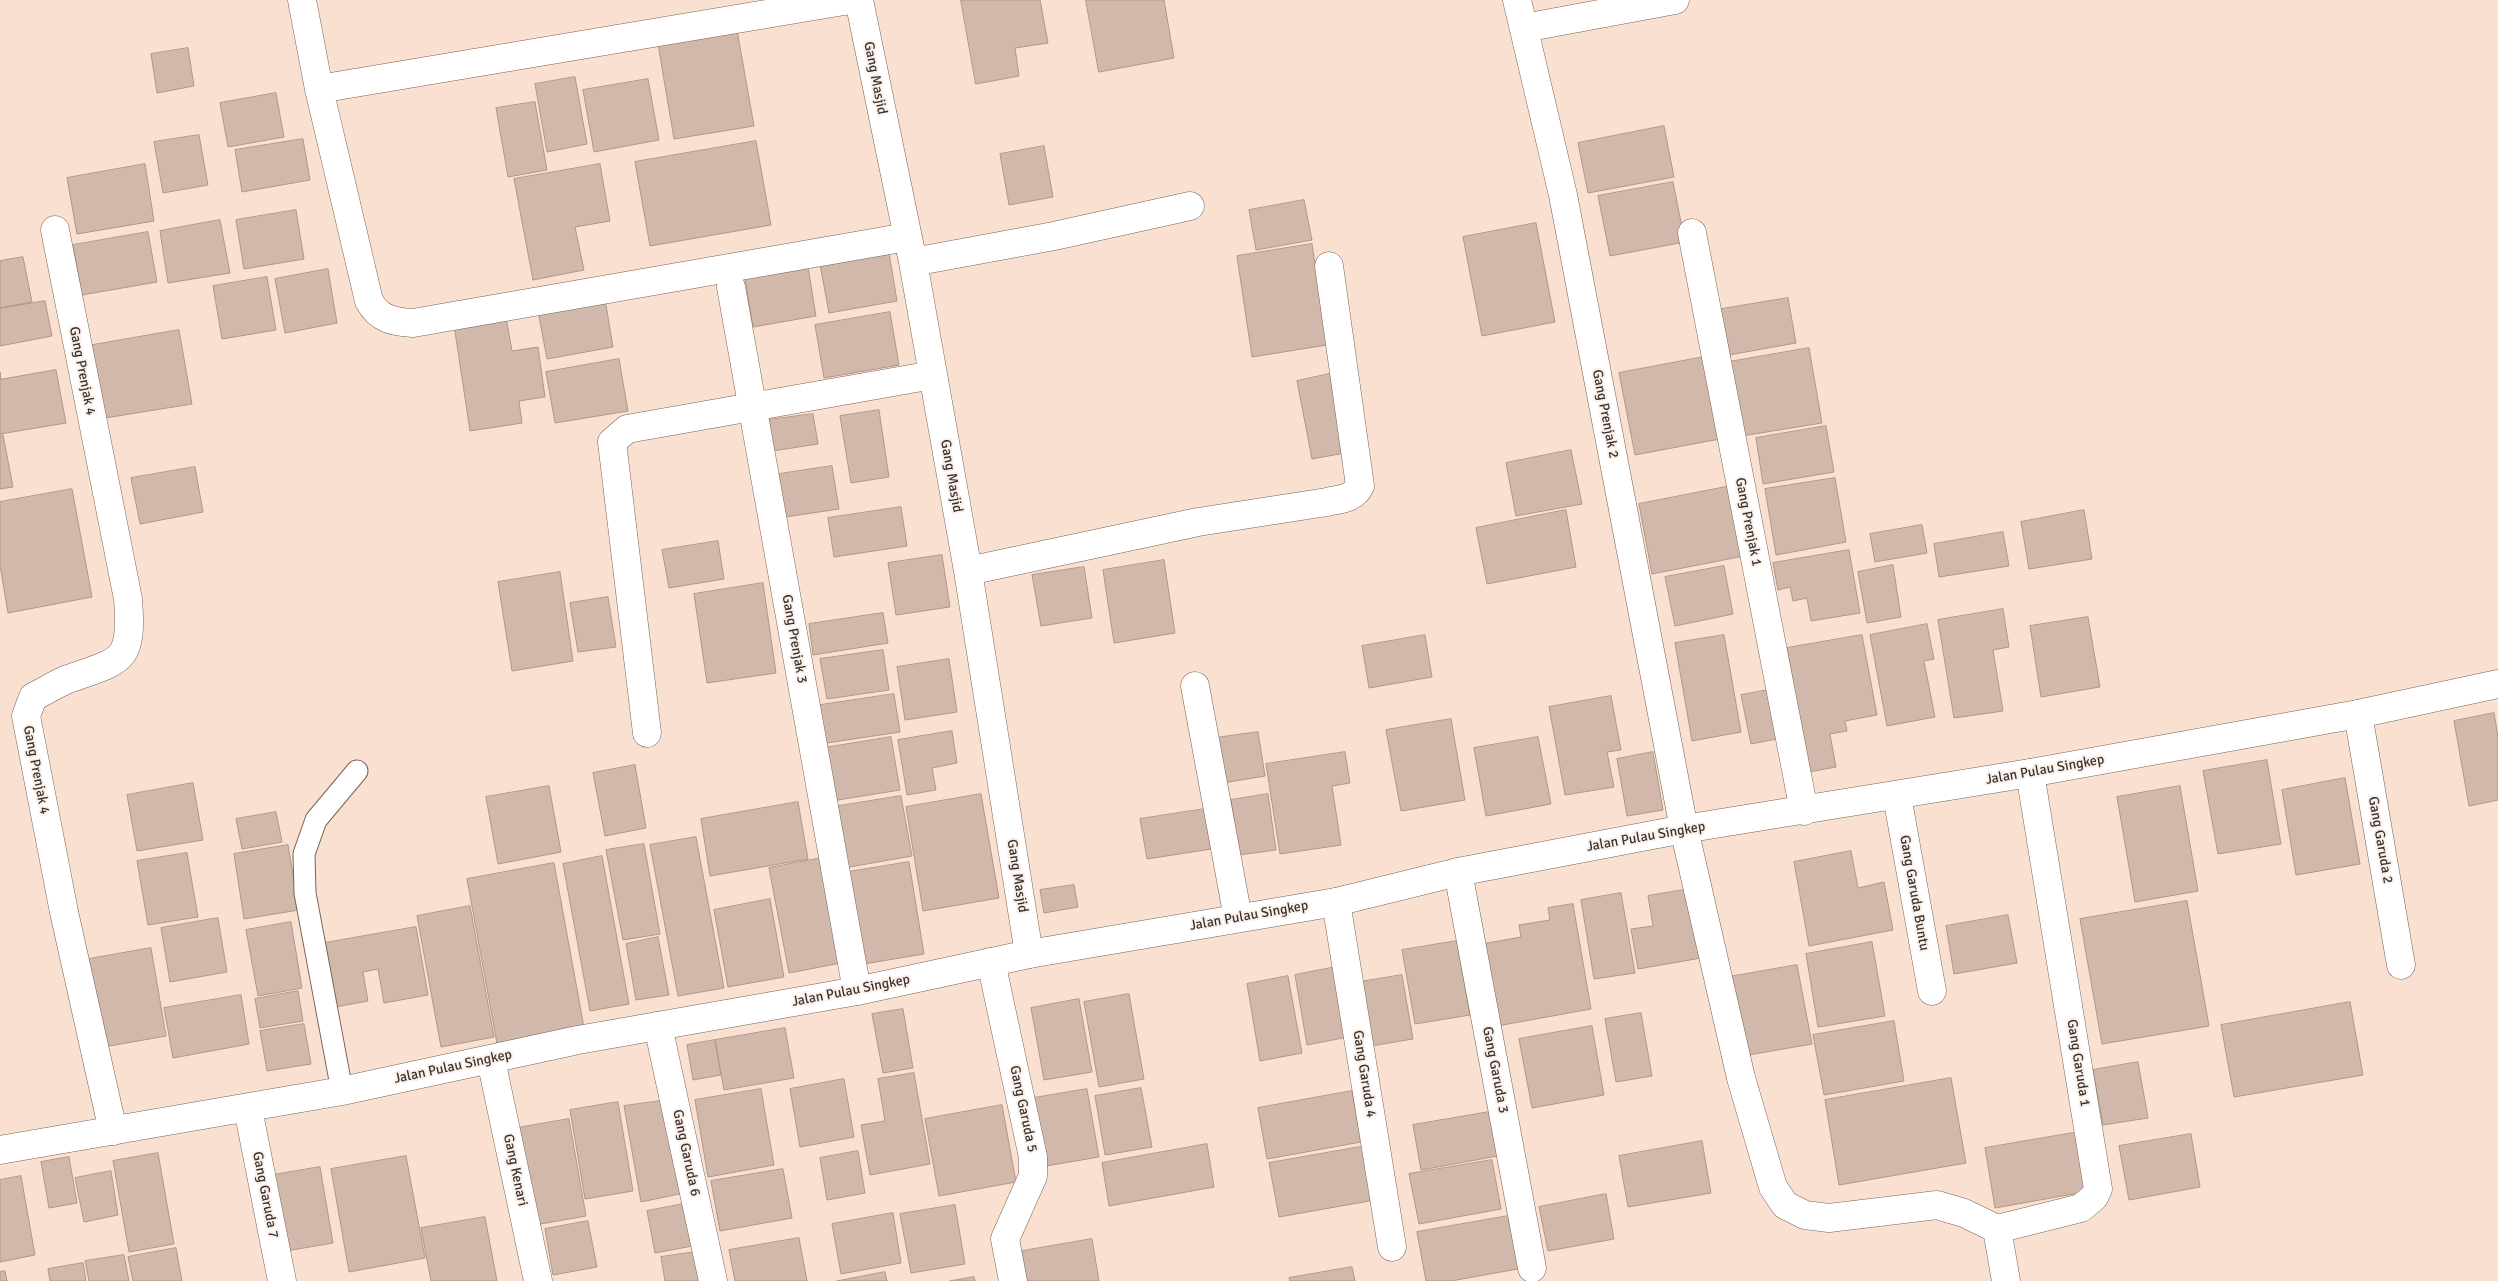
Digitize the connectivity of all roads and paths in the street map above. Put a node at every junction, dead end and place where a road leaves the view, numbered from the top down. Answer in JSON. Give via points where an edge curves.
{"nodes":[{"id":1,"x":302,"y":0,"type":"edge"},
{"id":2,"x":850,"y":0,"type":"edge"},
{"id":3,"x":859,"y":0,"type":"edge"},
{"id":4,"x":1517,"y":0,"type":"edge"},
{"id":5,"x":1675,"y":0,"type":"edge"},
{"id":6,"x":1524,"y":28,"type":"junction"},
{"id":7,"x":319,"y":89,"type":"junction"},
{"id":8,"x":1190,"y":206,"type":"dead end"},
{"id":9,"x":55,"y":230,"type":"dead end"},
{"id":10,"x":1692,"y":233,"type":"dead end"},
{"id":11,"x":910,"y":249,"type":"junction"},
{"id":12,"x":1329,"y":266,"type":"dead end"},
{"id":13,"x":731,"y":287,"type":"dead end"},
{"id":14,"x":933,"y":375,"type":"junction"},
{"id":15,"x":752,"y":406,"type":"junction"},
{"id":16,"x":968,"y":571,"type":"junction"},
{"id":17,"x":2498,"y":684,"type":"edge"},
{"id":18,"x":1195,"y":686,"type":"dead end"},
{"id":19,"x":2358,"y":714,"type":"junction"},
{"id":20,"x":647,"y":733,"type":"dead end"},
{"id":21,"x":357,"y":771,"type":"dead end"},
{"id":22,"x":2030,"y":773,"type":"junction"},
{"id":23,"x":1897,"y":796,"type":"junction"},
{"id":24,"x":1804,"y":811,"type":"junction"},
{"id":25,"x":1684,"y":829,"type":"junction"},
{"id":26,"x":1458,"y":872,"type":"junction"},
{"id":27,"x":1336,"y":902,"type":"junction"},
{"id":28,"x":1238,"y":918,"type":"junction"},
{"id":29,"x":1029,"y":954,"type":"junction"},
{"id":30,"x":991,"y":962,"type":"junction"},
{"id":31,"x":2401,"y":965,"type":"dead end"},
{"id":32,"x":857,"y":991,"type":"junction"},
{"id":33,"x":1932,"y":991,"type":"dead end"},
{"id":34,"x":658,"y":1026,"type":"junction"},
{"id":35,"x":491,"y":1060,"type":"junction"},
{"id":36,"x":342,"y":1091,"type":"junction"},
{"id":37,"x":248,"y":1109,"type":"junction"},
{"id":38,"x":113,"y":1131,"type":"junction"},
{"id":39,"x":0,"y":1150,"type":"edge"},
{"id":40,"x":1997,"y":1228,"type":"junction"},
{"id":41,"x":1392,"y":1247,"type":"dead end"},
{"id":42,"x":1532,"y":1268,"type":"dead end"},
{"id":43,"x":282,"y":1281,"type":"edge"},
{"id":44,"x":538,"y":1281,"type":"edge"},
{"id":45,"x":713,"y":1281,"type":"edge"},
{"id":46,"x":1013,"y":1281,"type":"edge"},
{"id":47,"x":2006,"y":1281,"type":"edge"}],
"edges":[{"from":1,"to":7,"type":"street"},
{"from":2,"to":7,"type":"street"},
{"from":3,"to":11,"type":"street","name":"Gang Masjid"},
{"from":4,"to":6,"type":"street","name":"Gang Prenjak 2"},
{"from":5,"to":6,"type":"street"},
{"from":6,"to":25,"type":"street","name":"Gang Prenjak 2","via":[[1563,196]]},
{"from":7,"to":11,"type":"street","via":[[369,301],[378,315],[396,322],[413,323]]},
{"from":8,"to":11,"type":"street","via":[[1054,236]]},
{"from":9,"to":38,"type":"street","name":"Gang Prenjak 4","via":[[128,600],[129,637],[116,661],[66,680],[34,697],[26,716],[64,912]]},
{"from":10,"to":24,"type":"street","name":"Gang Prenjak 1"},
{"from":11,"to":14,"type":"street","name":"Gang Masjid"},
{"from":12,"to":16,"type":"street","via":[[1360,486],[1357,492],[1327,502],[1198,522]]},
{"from":13,"to":15,"type":"street","name":"Gang Prenjak 3"},
{"from":14,"to":15,"type":"street"},
{"from":14,"to":16,"type":"street","name":"Gang Masjid"},
{"from":15,"to":20,"type":"street","via":[[627,430],[612,442]]},
{"from":15,"to":32,"type":"street","name":"Gang Prenjak 3"},
{"from":16,"to":29,"type":"street","name":"Gang Masjid"},
{"from":17,"to":19,"type":"street","name":"Jalan Pulau Singkep"},
{"from":18,"to":28,"type":"street"},
{"from":19,"to":22,"type":"street","name":"Jalan Pulau Singkep"},
{"from":19,"to":31,"type":"street","name":"Gang Garuda 2"},
{"from":21,"to":36,"type":"lane","via":[[316,820],[304,854],[305,892]]},
{"from":22,"to":23,"type":"street","name":"Jalan Pulau Singkep"},
{"from":22,"to":40,"type":"street","name":"Gang Garuda 1","via":[[2098,1189],[2081,1208]]},
{"from":23,"to":24,"type":"street","name":"Jalan Pulau Singkep"},
{"from":23,"to":33,"type":"street","name":"Gang Garuda Buntu"},
{"from":24,"to":25,"type":"street","name":"Jalan Pulau Singkep"},
{"from":25,"to":26,"type":"street","name":"Jalan Pulau Singkep"},
{"from":25,"to":40,"type":"street","name":"Gang Prenjak 2","via":[[1741,1078],[1773,1187],[1785,1205],[1805,1216],[1829,1218],[1937,1205],[1964,1212]]},
{"from":26,"to":27,"type":"street","name":"Jalan Pulau Singkep"},
{"from":26,"to":42,"type":"street","name":"Gang Garuda 3"},
{"from":27,"to":28,"type":"street","name":"Jalan Pulau Singkep"},
{"from":27,"to":41,"type":"street","name":"Gang Garuda 4"},
{"from":28,"to":29,"type":"street","name":"Jalan Pulau Singkep"},
{"from":29,"to":30,"type":"street","name":"Jalan Pulau Singkep"},
{"from":30,"to":32,"type":"street","name":"Jalan Pulau Singkep"},
{"from":30,"to":46,"type":"street","name":"Gang Garuda 5","via":[[1033,1157],[1033,1176],[1005,1239]]},
{"from":32,"to":34,"type":"street","name":"Jalan Pulau Singkep"},
{"from":34,"to":35,"type":"street","name":"Jalan Pulau Singkep"},
{"from":34,"to":45,"type":"street","name":"Gang Garuda 6"},
{"from":35,"to":36,"type":"street","name":"Jalan Pulau Singkep"},
{"from":35,"to":44,"type":"street","name":"Gang Kenari"},
{"from":36,"to":37,"type":"street","name":"Jalan Pulau Singkep"},
{"from":37,"to":38,"type":"street","name":"Jalan Pulau Singkep"},
{"from":37,"to":43,"type":"street","name":"Gang Garuda 7"},
{"from":38,"to":39,"type":"street","name":"Jalan Pulau Singkep"},
{"from":40,"to":47,"type":"street"}]}
